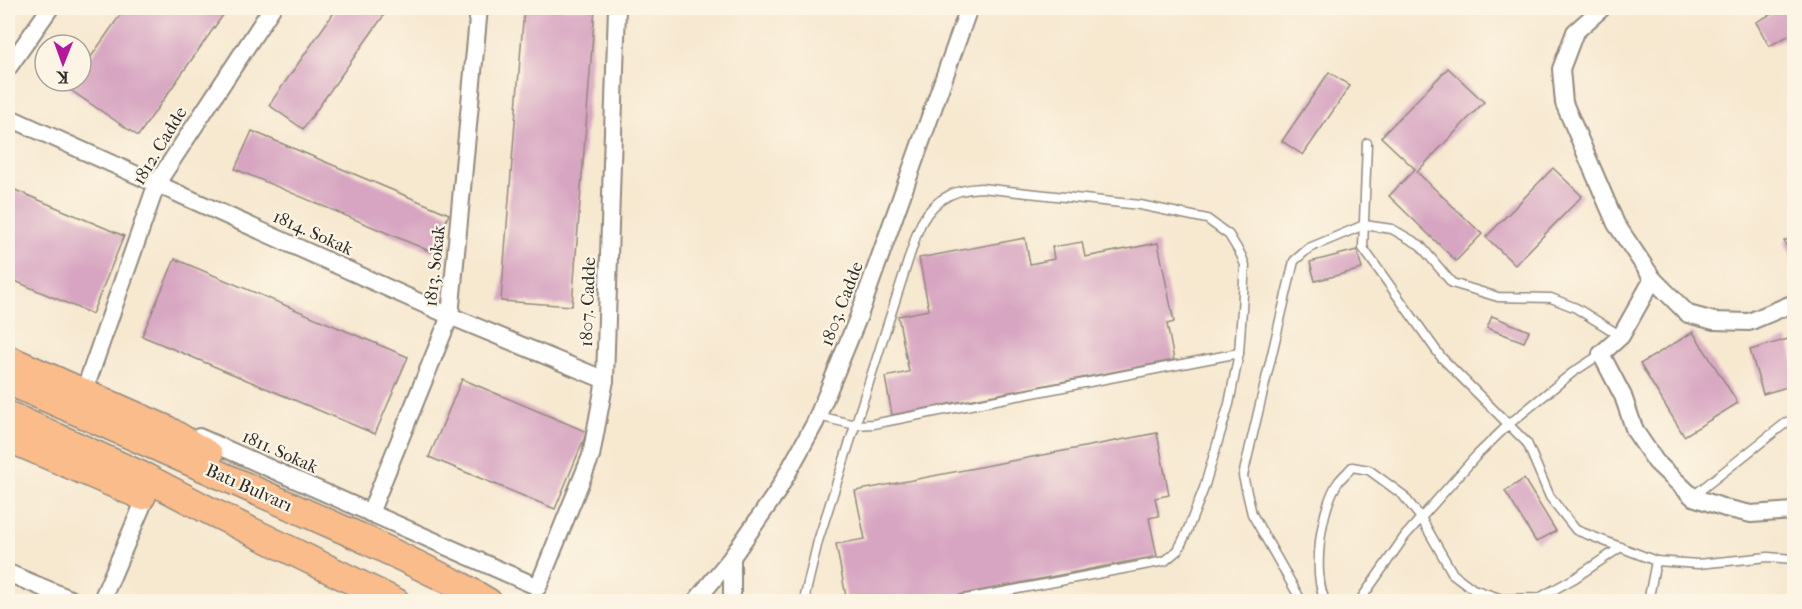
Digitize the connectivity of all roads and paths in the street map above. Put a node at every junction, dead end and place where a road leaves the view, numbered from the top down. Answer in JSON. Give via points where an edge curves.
{"nodes":[{"id":1,"x":50,"y":8,"type":"edge"},
{"id":2,"x":272,"y":8,"type":"edge"},
{"id":3,"x":479,"y":8,"type":"edge"},
{"id":4,"x":617,"y":8,"type":"edge"},
{"id":5,"x":969,"y":8,"type":"edge"},
{"id":6,"x":1602,"y":8,"type":"edge"},
{"id":7,"x":8,"y":68,"type":"edge"},
{"id":8,"x":8,"y":117,"type":"edge"},
{"id":9,"x":1367,"y":143,"type":"dead end"},
{"id":10,"x":156,"y":183,"type":"junction"},
{"id":11,"x":1364,"y":225,"type":"junction"},
{"id":12,"x":1653,"y":279,"type":"junction"},
{"id":13,"x":1794,"y":303,"type":"edge"},
{"id":14,"x":450,"y":316,"type":"junction"},
{"id":15,"x":1621,"y":336,"type":"junction"},
{"id":16,"x":8,"y":352,"type":"edge"},
{"id":17,"x":1239,"y":353,"type":"junction"},
{"id":18,"x":1601,"y":354,"type":"junction"},
{"id":19,"x":8,"y":359,"type":"edge"},
{"id":20,"x":604,"y":380,"type":"junction"},
{"id":21,"x":8,"y":381,"type":"edge"},
{"id":22,"x":86,"y":386,"type":"junction"},
{"id":23,"x":8,"y":415,"type":"edge"},
{"id":24,"x":818,"y":416,"type":"junction"},
{"id":25,"x":1787,"y":422,"type":"dead end"},
{"id":26,"x":856,"y":424,"type":"junction"},
{"id":27,"x":1508,"y":425,"type":"junction"},
{"id":28,"x":8,"y":438,"type":"edge"},
{"id":29,"x":147,"y":488,"type":"junction"},
{"id":30,"x":251,"y":488,"type":"junction"},
{"id":31,"x":1693,"y":497,"type":"junction"},
{"id":32,"x":1794,"y":512,"type":"edge"},
{"id":33,"x":370,"y":513,"type":"junction"},
{"id":34,"x":1421,"y":518,"type":"junction"},
{"id":35,"x":1621,"y":547,"type":"junction"},
{"id":36,"x":732,"y":557,"type":"junction"},
{"id":37,"x":1794,"y":559,"type":"edge"},
{"id":38,"x":1656,"y":561,"type":"junction"},
{"id":39,"x":8,"y":573,"type":"edge"},
{"id":40,"x":538,"y":587,"type":"joint"},
{"id":41,"x":77,"y":602,"type":"edge"},
{"id":42,"x":101,"y":602,"type":"edge"},
{"id":43,"x":396,"y":602,"type":"edge"},
{"id":44,"x":488,"y":602,"type":"edge"},
{"id":45,"x":695,"y":602,"type":"edge"},
{"id":46,"x":732,"y":602,"type":"edge"},
{"id":47,"x":808,"y":602,"type":"edge"},
{"id":48,"x":950,"y":602,"type":"edge"},
{"id":49,"x":1302,"y":602,"type":"edge"},
{"id":50,"x":1326,"y":602,"type":"edge"},
{"id":51,"x":1359,"y":602,"type":"edge"},
{"id":52,"x":1648,"y":602,"type":"edge"}],
"edges":[{"from":1,"to":7,"type":"street"},
{"from":2,"to":10,"type":"street","name":"1812. Cadde"},
{"from":3,"to":14,"type":"street","name":"1813. Sokak"},
{"from":4,"to":20,"type":"street","name":"1807. Cadde"},
{"from":5,"to":24,"type":"street","name":"1803. Cadde","via":[[858,318]]},
{"from":6,"to":12,"type":"street","via":[[1575,32],[1561,69],[1564,103],[1616,224]]},
{"from":8,"to":10,"type":"street","name":"1814. Sokak"},
{"from":9,"to":11,"type":"lane"},
{"from":10,"to":14,"type":"street","name":"1814. Sokak"},
{"from":10,"to":22,"type":"street","name":"1812. Cadde"},
{"from":11,"to":15,"type":"lane","via":[[1392,228],[1420,245],[1452,283],[1498,297],[1551,298],[1576,308]]},
{"from":11,"to":27,"type":"lane","via":[[1363,248],[1387,283],[1441,357]]},
{"from":11,"to":49,"type":"lane","via":[[1309,248],[1294,261],[1243,476],[1252,514]]},
{"from":12,"to":13,"type":"street","via":[[1688,314],[1714,321],[1749,322]]},
{"from":12,"to":15,"type":"street"},
{"from":14,"to":20,"type":"street","name":"1814. Sokak"},
{"from":14,"to":33,"type":"street","name":"1813. Sokak"},
{"from":15,"to":18,"type":"street"},
{"from":16,"to":22,"type":"street","name":"1811. Sokak"},
{"from":17,"to":26,"type":"lane","via":[[873,424]]},
{"from":17,"to":26,"type":"lane","via":[[1245,265],[1236,246],[1207,219],[1140,205],[969,188],[937,202],[922,222]]},
{"from":17,"to":48,"type":"lane","via":[[1229,404],[1204,488],[1183,542],[1172,556],[1165,561]]},
{"from":18,"to":27,"type":"lane"},
{"from":18,"to":31,"type":"street","via":[[1623,396],[1635,431],[1656,462]]},
{"from":19,"to":30,"type":"main road","via":[[165,429],[246,477]]},
{"from":20,"to":40,"type":"street","name":"1807. Cadde","via":[[591,456]]},
{"from":21,"to":30,"type":"main road","name":"Batı Bulvarı"},
{"from":22,"to":33,"type":"street","name":"1811. Sokak"},
{"from":23,"to":29,"type":"main road","name":"Batı Bulvarı"},
{"from":24,"to":26,"type":"lane"},
{"from":24,"to":36,"type":"street","name":"1803. Cadde","via":[[777,492]]},
{"from":25,"to":31,"type":"lane"},
{"from":26,"to":47,"type":"lane","via":[[818,541],[805,596]]},
{"from":27,"to":34,"type":"lane"},
{"from":27,"to":35,"type":"lane","via":[[1527,443],[1550,497],[1576,530]]},
{"from":28,"to":29,"type":"main road"},
{"from":29,"to":42,"type":"street"},
{"from":29,"to":43,"type":"main road","name":"Batı Bulvarı","via":[[210,511]]},
{"from":30,"to":44,"type":"main road","name":"Batı Bulvarı","via":[[360,537]]},
{"from":31,"to":32,"type":"street","via":[[1751,514]]},
{"from":33,"to":40,"type":"street","name":"1811. Sokak"},
{"from":34,"to":35,"type":"lane","via":[[1453,574],[1473,589],[1502,599],[1539,598]]},
{"from":34,"to":50,"type":"lane","via":[[1403,495],[1370,470],[1352,467],[1338,482],[1325,514],[1318,553],[1320,592]]},
{"from":34,"to":51,"type":"lane"},
{"from":35,"to":38,"type":"lane"},
{"from":36,"to":45,"type":"street","name":"1803. Cadde"},
{"from":36,"to":46,"type":"street"},
{"from":37,"to":38,"type":"lane","via":[[1768,557],[1698,564]]},
{"from":38,"to":52,"type":"lane"},
{"from":39,"to":41,"type":"street"}]}
